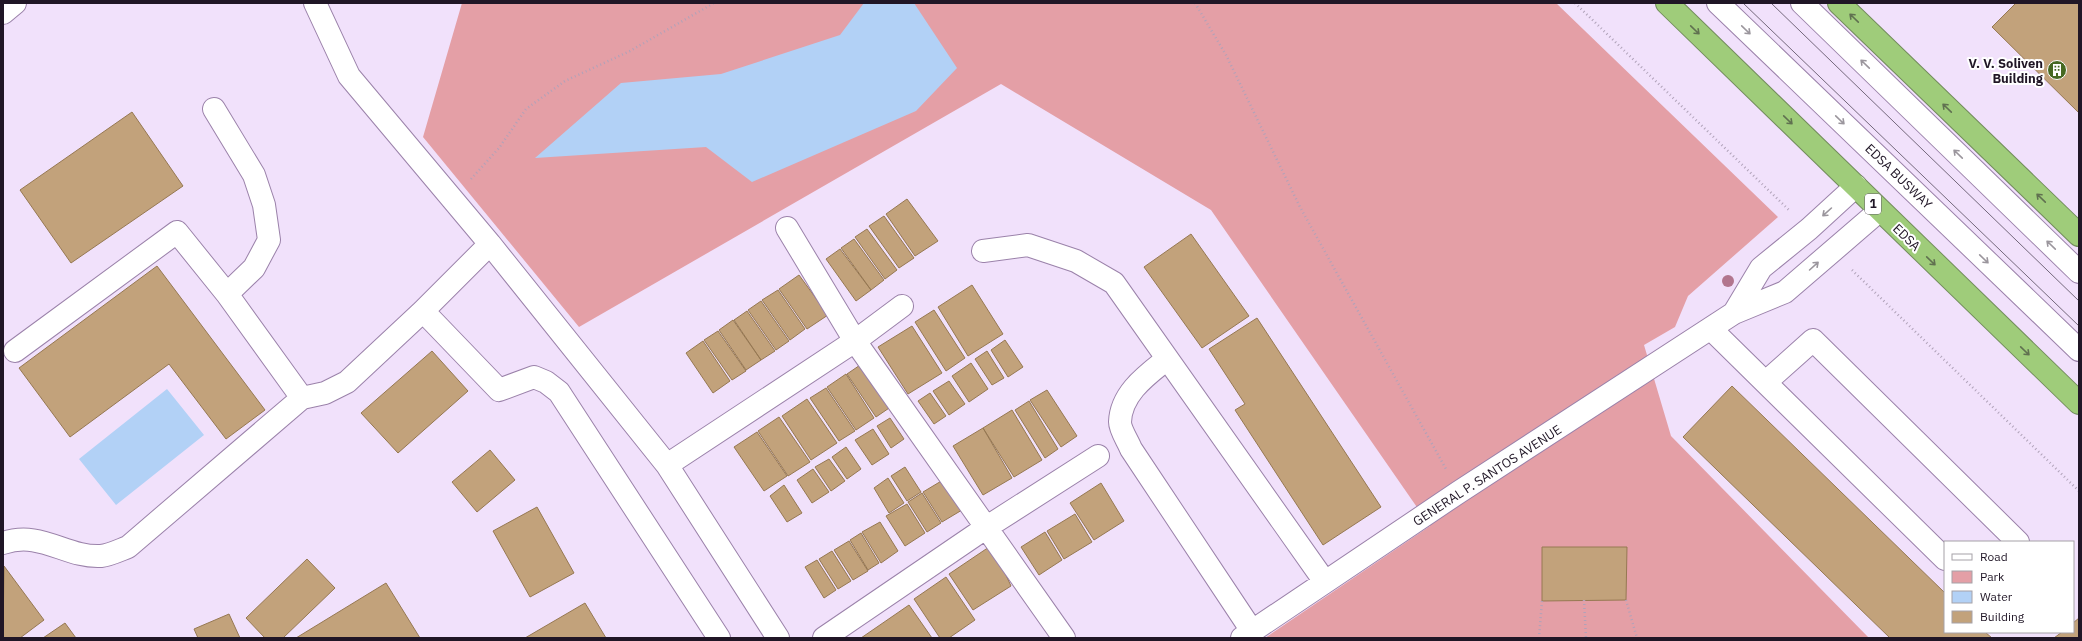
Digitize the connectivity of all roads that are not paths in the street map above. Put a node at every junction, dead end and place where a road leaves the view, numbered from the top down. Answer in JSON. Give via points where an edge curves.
{"nodes":[{"id":1,"x":15,"y":3,"type":"edge"},
{"id":2,"x":315,"y":3,"type":"edge"},
{"id":3,"x":1667,"y":3,"type":"edge"},
{"id":4,"x":1718,"y":3,"type":"edge"},
{"id":5,"x":1802,"y":3,"type":"edge"},
{"id":6,"x":1838,"y":3,"type":"edge"},
{"id":7,"x":3,"y":13,"type":"edge"},
{"id":8,"x":214,"y":109,"type":"dead end"},
{"id":9,"x":1856,"y":186,"type":"junction"},
{"id":10,"x":1879,"y":211,"type":"junction"},
{"id":11,"x":787,"y":228,"type":"dead end"},
{"id":12,"x":2079,"y":235,"type":"edge"},
{"id":13,"x":490,"y":244,"type":"junction"},
{"id":14,"x":983,"y":251,"type":"dead end"},
{"id":15,"x":2079,"y":272,"type":"edge"},
{"id":16,"x":226,"y":294,"type":"junction"},
{"id":17,"x":902,"y":306,"type":"dead end"},
{"id":18,"x":422,"y":312,"type":"junction"},
{"id":19,"x":1734,"y":313,"type":"junction"},
{"id":20,"x":1711,"y":329,"type":"junction"},
{"id":21,"x":855,"y":341,"type":"junction"},
{"id":22,"x":2079,"y":350,"type":"edge"},
{"id":23,"x":15,"y":351,"type":"dead end"},
{"id":24,"x":1167,"y":358,"type":"junction"},
{"id":25,"x":1766,"y":382,"type":"junction"},
{"id":26,"x":302,"y":398,"type":"junction"},
{"id":27,"x":2079,"y":403,"type":"edge"},
{"id":28,"x":1098,"y":456,"type":"dead end"},
{"id":29,"x":667,"y":465,"type":"junction"},
{"id":30,"x":987,"y":527,"type":"junction"},
{"id":31,"x":2017,"y":541,"type":"edge"},
{"id":32,"x":3,"y":543,"type":"edge"},
{"id":33,"x":1944,"y":558,"type":"edge"},
{"id":34,"x":1325,"y":582,"type":"junction"},
{"id":35,"x":1247,"y":635,"type":"edge"},
{"id":36,"x":719,"y":638,"type":"edge"},
{"id":37,"x":778,"y":638,"type":"edge"},
{"id":38,"x":824,"y":638,"type":"edge"},
{"id":39,"x":1064,"y":638,"type":"edge"}],
"edges":[{"from":1,"to":7,"type":"street"},
{"from":2,"to":13,"type":"street","via":[[349,76]]},
{"from":3,"to":9,"type":"highway","name":"EDSA","number":"1","one_way":true},
{"from":4,"to":22,"type":"street","name":"EDSA BUSWAY","one_way":true},
{"from":15,"to":5,"type":"street","one_way":true},
{"from":12,"to":6,"type":"highway","one_way":true},
{"from":8,"to":16,"type":"street","via":[[254,175],[264,205],[269,240],[254,268]]},
{"from":9,"to":10,"type":"highway","name":"EDSA","number":"1"},
{"from":9,"to":19,"type":"street","name":"GENERAL P. SANTOS AVENUE","one_way":true,"via":[[1761,268]]},
{"from":19,"to":10,"type":"street","name":"GENERAL P. SANTOS AVENUE","one_way":true,"via":[[1785,292]]},
{"from":10,"to":27,"type":"highway","name":"EDSA","number":"1","one_way":true},
{"from":11,"to":21,"type":"street"},
{"from":13,"to":18,"type":"street"},
{"from":13,"to":29,"type":"street"},
{"from":14,"to":24,"type":"street","via":[[1028,245],[1076,261],[1114,283]]},
{"from":16,"to":23,"type":"street","via":[[177,232]]},
{"from":16,"to":26,"type":"street"},
{"from":17,"to":21,"type":"street"},
{"from":18,"to":26,"type":"street","via":[[347,382],[325,393]]},
{"from":18,"to":36,"type":"street","via":[[499,390],[534,377],[559,392]]},
{"from":19,"to":20,"type":"street","name":"GENERAL P. SANTOS AVENUE"},
{"from":20,"to":25,"type":"street"},
{"from":20,"to":34,"type":"street","name":"GENERAL P. SANTOS AVENUE"},
{"from":21,"to":29,"type":"street"},
{"from":21,"to":30,"type":"street"},
{"from":24,"to":34,"type":"street"},
{"from":24,"to":35,"type":"street","via":[[1141,381],[1125,400],[1120,423],[1131,449]]},
{"from":25,"to":31,"type":"street","via":[[1813,340]]},
{"from":25,"to":33,"type":"street"},
{"from":26,"to":32,"type":"street","via":[[128,547],[102,556],[77,554],[50,543],[15,539]]},
{"from":28,"to":30,"type":"street"},
{"from":29,"to":37,"type":"street"},
{"from":30,"to":38,"type":"street"},
{"from":30,"to":39,"type":"street"},
{"from":34,"to":35,"type":"street","name":"GENERAL P. SANTOS AVENUE"}]}
